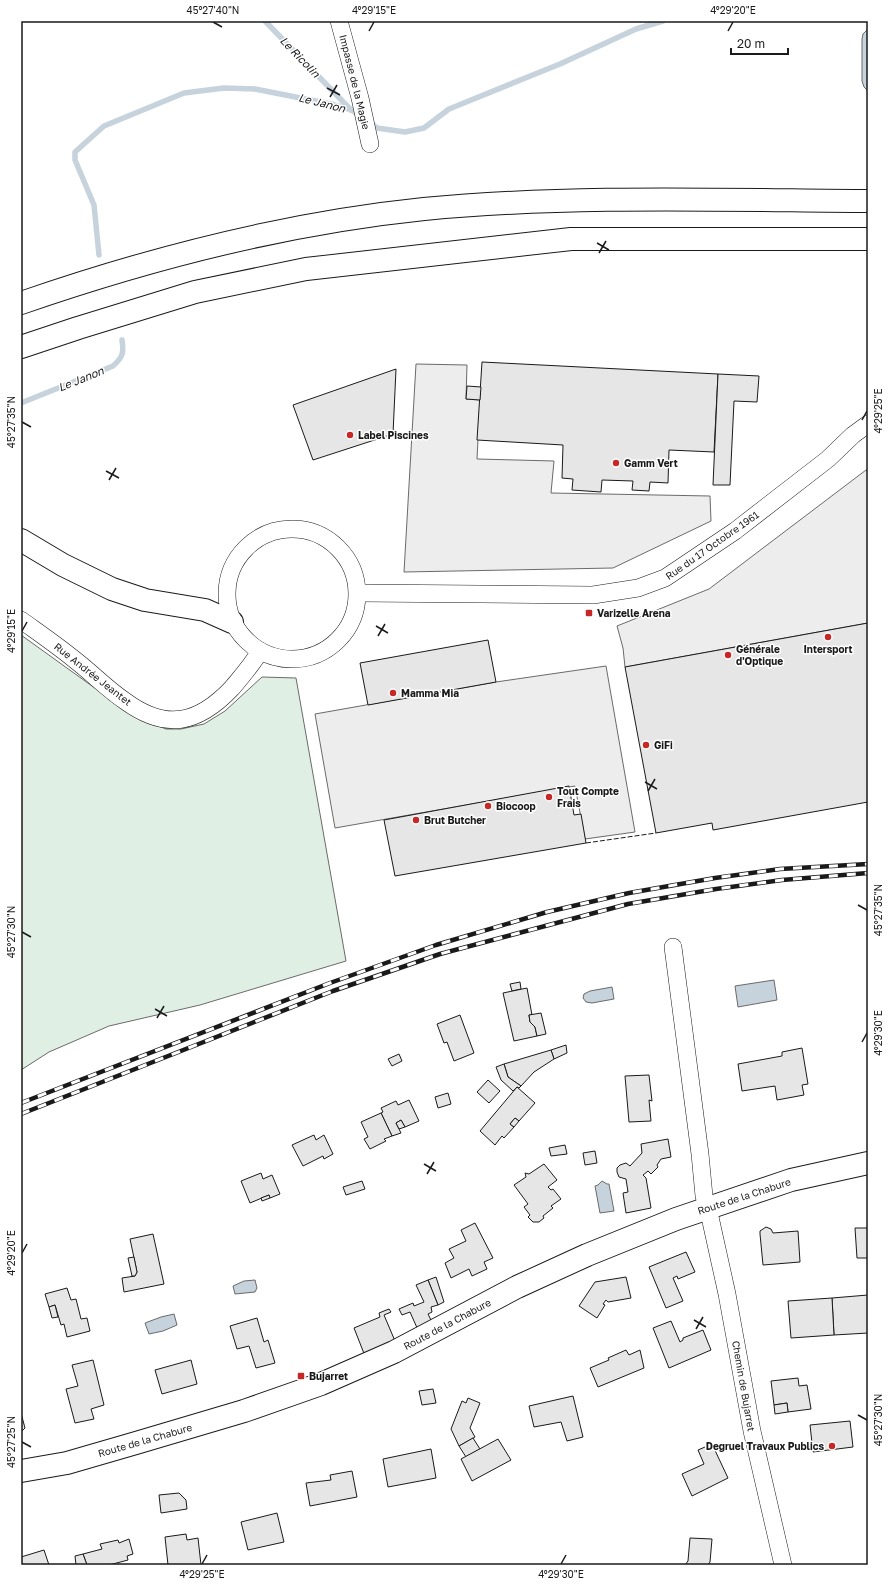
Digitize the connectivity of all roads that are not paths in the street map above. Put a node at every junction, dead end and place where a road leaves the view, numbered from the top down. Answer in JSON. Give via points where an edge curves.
{"nodes":[{"id":1,"x":339,"y":21,"type":"edge"},
{"id":2,"x":368,"y":138,"type":"dead end"},
{"id":3,"x":868,"y":201,"type":"edge"},
{"id":4,"x":868,"y":239,"type":"edge"},
{"id":5,"x":21,"y":303,"type":"edge"},
{"id":6,"x":21,"y":347,"type":"edge"},
{"id":7,"x":868,"y":424,"type":"edge"},
{"id":8,"x":21,"y":540,"type":"edge"},
{"id":9,"x":359,"y":594,"type":"junction"},
{"id":10,"x":21,"y":620,"type":"edge"},
{"id":11,"x":232,"y":622,"type":"junction"},
{"id":12,"x":260,"y":651,"type":"junction"},
{"id":13,"x":673,"y":946,"type":"dead end"},
{"id":14,"x":868,"y":1163,"type":"edge"},
{"id":15,"x":707,"y":1208,"type":"junction"},
{"id":16,"x":21,"y":1471,"type":"edge"},
{"id":17,"x":783,"y":1565,"type":"edge"}],
"edges":[{"from":1,"to":2,"type":"street","name":"Impasse de la Magie"},
{"from":3,"to":5,"type":"main road","via":[[655,200],[498,204],[423,209],[294,229],[213,247],[157,261]]},
{"from":4,"to":6,"type":"main road","via":[[571,239],[306,269],[195,292]]},
{"from":7,"to":9,"type":"street","name":"Rue du 17 Octobre 1961","via":[[828,459],[735,531],[665,578],[638,588],[593,595]]},
{"from":8,"to":11,"type":"main road","via":[[63,565],[112,589],[145,600],[205,610]]},
{"from":9,"to":11,"type":"street","via":[[354,571],[344,554],[329,540],[311,532],[295,530],[271,533],[253,542],[240,556],[230,574],[227,594]]},
{"from":9,"to":12,"type":"street","via":[[356,612],[346,632],[330,648],[310,657],[289,660]]},
{"from":10,"to":12,"type":"street","name":"Rue Andrée Jeantet","via":[[76,660],[125,702],[153,717],[170,720],[188,718],[208,710],[241,678]]},
{"from":11,"to":12,"type":"street","via":[[251,645]]},
{"from":13,"to":15,"type":"street","name":"Chemin de Bujarret","via":[[702,1186]]},
{"from":14,"to":15,"type":"main road","name":"Route de la Chabure","via":[[791,1180]]},
{"from":15,"to":16,"type":"main road","name":"Route de la Chabure","via":[[676,1218],[552,1271],[394,1352],[321,1384],[244,1411],[136,1443],[67,1463]]},
{"from":15,"to":17,"type":"street","name":"Chemin de Bujarret","via":[[727,1294],[752,1431]]}]}
